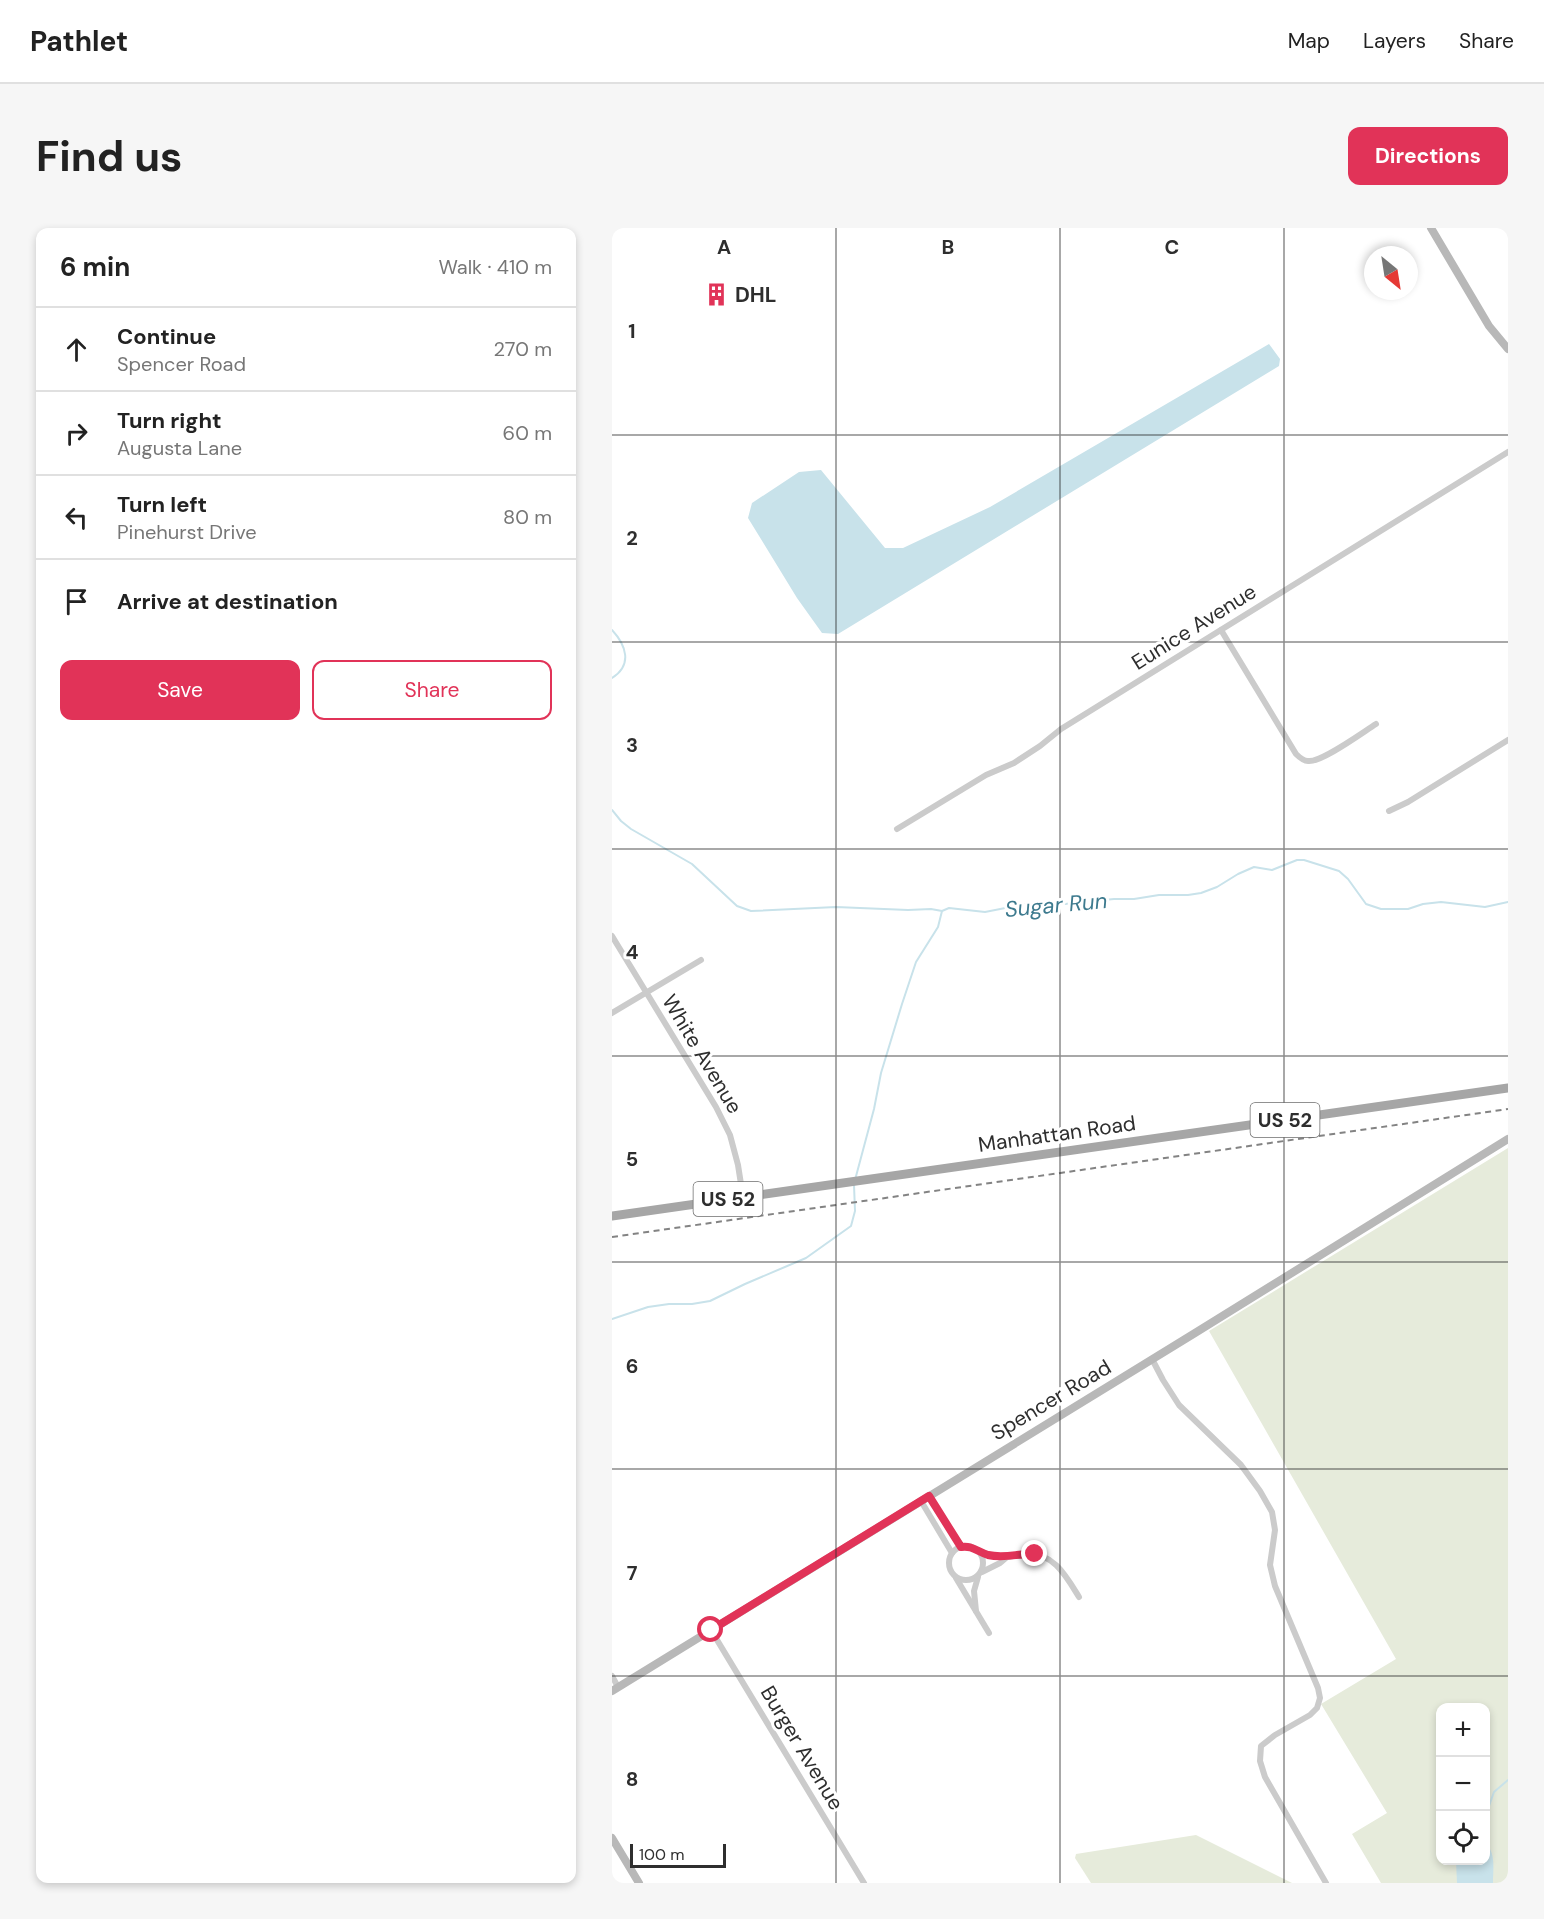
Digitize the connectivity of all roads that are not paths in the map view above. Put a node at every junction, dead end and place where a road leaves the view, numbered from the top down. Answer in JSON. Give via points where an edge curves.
{"nodes":[{"id":1,"x":1431,"y":228,"type":"edge"},
{"id":2,"x":1508,"y":349,"type":"edge"},
{"id":3,"x":1508,"y":452,"type":"edge"},
{"id":4,"x":1221,"y":630,"type":"junction"},
{"id":5,"x":1376,"y":724,"type":"dead end"},
{"id":6,"x":1508,"y":740,"type":"edge"},
{"id":7,"x":1389,"y":811,"type":"dead end"},
{"id":8,"x":897,"y":828,"type":"dead end"},
{"id":9,"x":612,"y":936,"type":"edge"},
{"id":10,"x":701,"y":960,"type":"dead end"},
{"id":11,"x":646,"y":993,"type":"junction"},
{"id":12,"x":612,"y":1013,"type":"edge"},
{"id":13,"x":1508,"y":1088,"type":"edge"},
{"id":14,"x":1508,"y":1139,"type":"edge"},
{"id":15,"x":743,"y":1197,"type":"junction"},
{"id":16,"x":612,"y":1216,"type":"edge"},
{"id":17,"x":1152,"y":1359,"type":"junction"},
{"id":18,"x":929,"y":1496,"type":"junction"},
{"id":19,"x":921,"y":1501,"type":"junction"},
{"id":20,"x":961,"y":1547,"type":"junction"},
{"id":21,"x":979,"y":1551,"type":"junction"},
{"id":22,"x":952,"y":1553,"type":"junction"},
{"id":23,"x":1007,"y":1557,"type":"junction"},
{"id":24,"x":980,"y":1574,"type":"junction"},
{"id":25,"x":956,"y":1578,"type":"junction"},
{"id":26,"x":1079,"y":1597,"type":"dead end"},
{"id":27,"x":976,"y":1612,"type":"junction"},
{"id":28,"x":711,"y":1630,"type":"junction"},
{"id":29,"x":988,"y":1633,"type":"dead end"},
{"id":30,"x":612,"y":1676,"type":"edge"},
{"id":31,"x":615,"y":1689,"type":"edge"},
{"id":32,"x":612,"y":1838,"type":"edge"},
{"id":33,"x":639,"y":1883,"type":"edge"},
{"id":34,"x":864,"y":1883,"type":"edge"},
{"id":35,"x":1326,"y":1883,"type":"edge"}],
"edges":[{"from":1,"to":2,"type":"street","via":[[1489,326]]},
{"from":3,"to":4,"type":"street","name":"Eunice Avenue"},
{"from":4,"to":5,"type":"street","via":[[1296,754],[1308,761],[1324,757]]},
{"from":4,"to":8,"type":"street","name":"Eunice Avenue","via":[[1061,729],[1014,763],[986,775]]},
{"from":6,"to":7,"type":"street"},
{"from":9,"to":11,"type":"street","name":"White Avenue"},
{"from":10,"to":11,"type":"street"},
{"from":11,"to":12,"type":"street"},
{"from":11,"to":15,"type":"street","name":"White Avenue","via":[[730,1135]]},
{"from":13,"to":15,"type":"main road","name":"Manhattan Road","number":"US 52"},
{"from":14,"to":17,"type":"street","name":"Spencer Road"},
{"from":15,"to":16,"type":"main road","name":"Manhattan Road","number":"US 52"},
{"from":17,"to":18,"type":"street","name":"Spencer Road"},
{"from":17,"to":35,"type":"street","via":[[1179,1405],[1241,1465],[1272,1512],[1275,1530],[1271,1570],[1275,1586],[1320,1698],[1310,1715],[1261,1746],[1260,1761],[1265,1777]]},
{"from":18,"to":19,"type":"street","name":"Spencer Road"},
{"from":18,"to":20,"type":"street"},
{"from":19,"to":22,"type":"street"},
{"from":19,"to":28,"type":"street","name":"Spencer Road"},
{"from":20,"to":21,"type":"street"},
{"from":20,"to":22,"type":"street"},
{"from":21,"to":23,"type":"street"},
{"from":21,"to":24,"type":"street","via":[[983,1561]]},
{"from":22,"to":25,"type":"street","via":[[948,1562]]},
{"from":23,"to":24,"type":"street"},
{"from":23,"to":26,"type":"street","via":[[1025,1553],[1046,1557],[1063,1570]]},
{"from":24,"to":25,"type":"street","via":[[967,1581]]},
{"from":24,"to":27,"type":"street","via":[[975,1591]]},
{"from":25,"to":27,"type":"street"},
{"from":27,"to":29,"type":"street"},
{"from":28,"to":31,"type":"street","name":"Spencer Road"},
{"from":28,"to":34,"type":"street","name":"Burger Avenue"},
{"from":30,"to":31,"type":"street"},
{"from":32,"to":33,"type":"street"}]}
